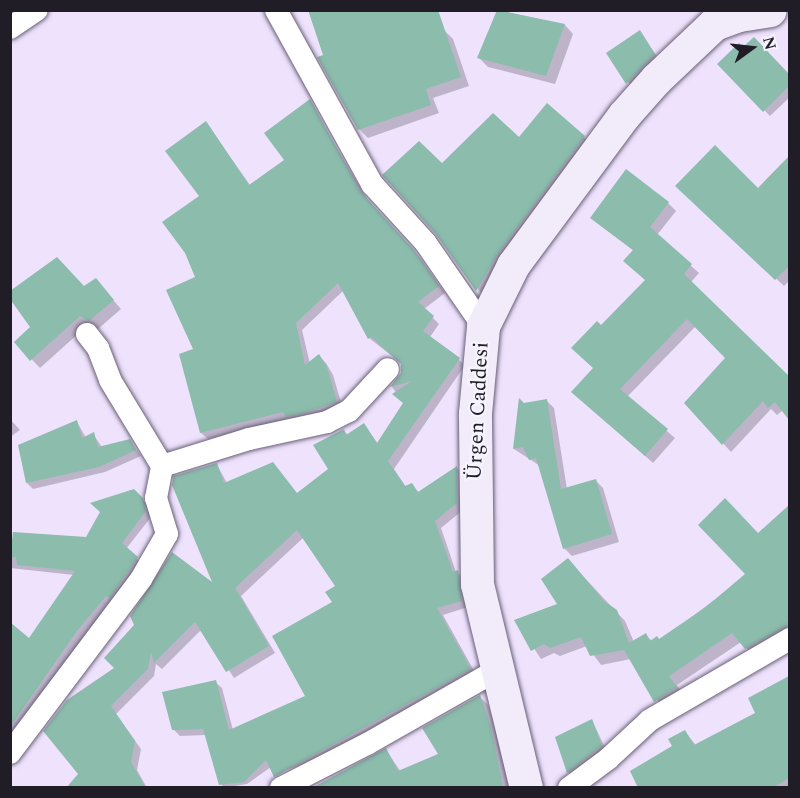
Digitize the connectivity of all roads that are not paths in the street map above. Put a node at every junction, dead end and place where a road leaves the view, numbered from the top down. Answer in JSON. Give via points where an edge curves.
{"nodes":[{"id":1,"x":37,"y":10,"type":"edge"},
{"id":2,"x":276,"y":10,"type":"edge"},
{"id":3,"x":770,"y":10,"type":"edge"},
{"id":4,"x":10,"y":28,"type":"edge"},
{"id":5,"x":483,"y":326,"type":"junction"},
{"id":6,"x":87,"y":334,"type":"dead end"},
{"id":7,"x":388,"y":369,"type":"dead end"},
{"id":8,"x":162,"y":466,"type":"junction"},
{"id":9,"x":789,"y":639,"type":"edge"},
{"id":10,"x":497,"y":670,"type":"junction"},
{"id":11,"x":10,"y":753,"type":"edge"},
{"id":12,"x":280,"y":788,"type":"edge"},
{"id":13,"x":526,"y":788,"type":"edge"},
{"id":14,"x":569,"y":788,"type":"edge"}],
"edges":[{"from":1,"to":4,"type":"street"},
{"from":2,"to":5,"type":"street","via":[[372,184],[425,242]]},
{"from":3,"to":5,"type":"street","name":"Ürgen Caddesi","via":[[714,24],[656,79],[624,115],[513,265]]},
{"from":5,"to":10,"type":"street","name":"Ürgen Caddesi","via":[[475,413],[474,554],[482,614]]},
{"from":6,"to":8,"type":"street"},
{"from":7,"to":8,"type":"street","via":[[349,411],[327,422],[249,439]]},
{"from":8,"to":11,"type":"street","via":[[156,498],[167,534],[141,579]]},
{"from":9,"to":14,"type":"street","via":[[650,720],[609,759]]},
{"from":10,"to":12,"type":"street"},
{"from":10,"to":13,"type":"street","name":"Ürgen Caddesi"}]}
